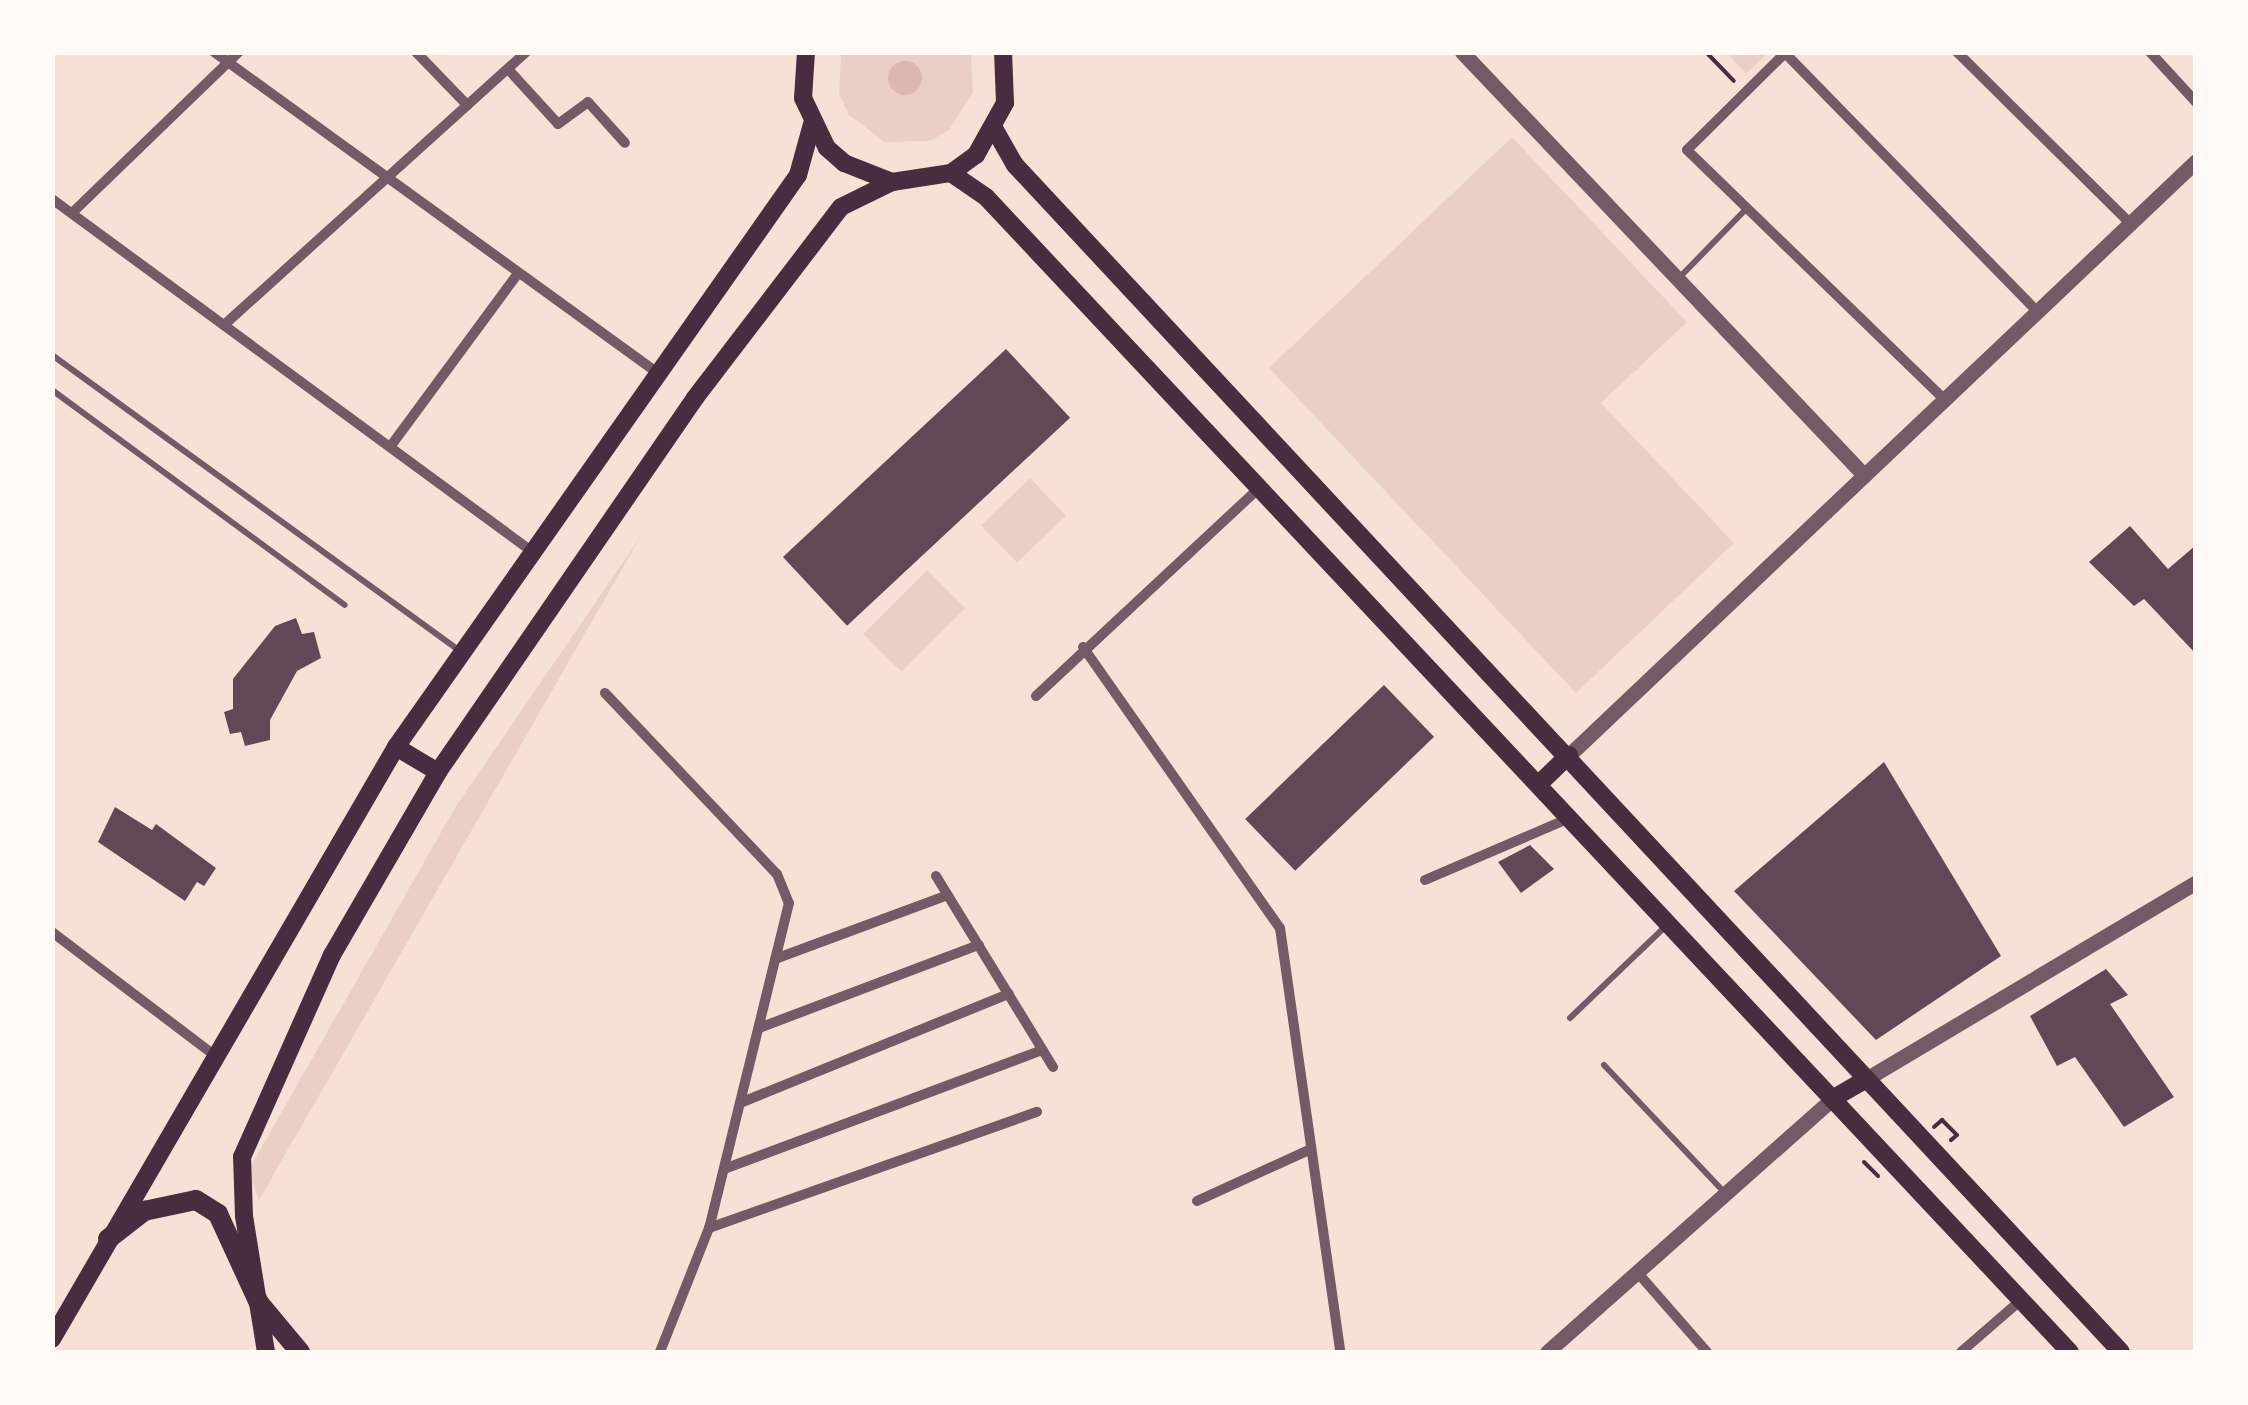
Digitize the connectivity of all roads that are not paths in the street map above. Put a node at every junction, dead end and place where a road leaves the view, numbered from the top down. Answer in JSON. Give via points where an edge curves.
{"nodes":[{"id":1,"x":214,"y":52,"type":"edge"},
{"id":2,"x":238,"y":52,"type":"edge"},
{"id":3,"x":416,"y":52,"type":"edge"},
{"id":4,"x":526,"y":52,"type":"edge"},
{"id":5,"x":806,"y":52,"type":"edge"},
{"id":6,"x":1003,"y":52,"type":"edge"},
{"id":7,"x":1462,"y":52,"type":"edge"},
{"id":8,"x":1957,"y":52,"type":"edge"},
{"id":9,"x":2150,"y":52,"type":"edge"},
{"id":10,"x":1786,"y":53,"type":"edge"},
{"id":11,"x":228,"y":62,"type":"junction"},
{"id":12,"x":508,"y":69,"type":"junction"},
{"id":13,"x":2196,"y":102,"type":"edge"},
{"id":14,"x":467,"y":106,"type":"junction"},
{"id":15,"x":812,"y":124,"type":"junction"},
{"id":16,"x":995,"y":130,"type":"junction"},
{"id":17,"x":625,"y":143,"type":"dead end"},
{"id":18,"x":2196,"y":161,"type":"edge"},
{"id":19,"x":951,"y":172,"type":"junction"},
{"id":20,"x":385,"y":180,"type":"junction"},
{"id":21,"x":892,"y":182,"type":"junction"},
{"id":22,"x":52,"y":199,"type":"edge"},
{"id":23,"x":1747,"y":208,"type":"junction"},
{"id":24,"x":72,"y":213,"type":"junction"},
{"id":25,"x":2130,"y":223,"type":"junction"},
{"id":26,"x":518,"y":275,"type":"junction"},
{"id":27,"x":1676,"y":280,"type":"junction"},
{"id":28,"x":2037,"y":311,"type":"junction"},
{"id":29,"x":224,"y":325,"type":"junction"},
{"id":30,"x":52,"y":355,"type":"edge"},
{"id":31,"x":655,"y":371,"type":"junction"},
{"id":32,"x":52,"y":390,"type":"edge"},
{"id":33,"x":1944,"y":399,"type":"junction"},
{"id":34,"x":390,"y":447,"type":"junction"},
{"id":35,"x":1864,"y":475,"type":"junction"},
{"id":36,"x":1260,"y":486,"type":"junction"},
{"id":37,"x":530,"y":550,"type":"junction"},
{"id":38,"x":345,"y":604,"type":"dead end"},
{"id":39,"x":1083,"y":647,"type":"junction"},
{"id":40,"x":461,"y":651,"type":"junction"},
{"id":41,"x":605,"y":693,"type":"dead end"},
{"id":42,"x":1036,"y":696,"type":"dead end"},
{"id":43,"x":396,"y":748,"type":"junction"},
{"id":44,"x":1569,"y":755,"type":"junction"},
{"id":45,"x":438,"y":772,"type":"junction"},
{"id":46,"x":1541,"y":782,"type":"junction"},
{"id":47,"x":1572,"y":816,"type":"junction"},
{"id":48,"x":936,"y":876,"type":"dead end"},
{"id":49,"x":1425,"y":880,"type":"dead end"},
{"id":50,"x":2196,"y":882,"type":"edge"},
{"id":51,"x":948,"y":895,"type":"junction"},
{"id":52,"x":1668,"y":924,"type":"junction"},
{"id":53,"x":52,"y":932,"type":"edge"},
{"id":54,"x":979,"y":945,"type":"junction"},
{"id":55,"x":775,"y":959,"type":"junction"},
{"id":56,"x":1009,"y":994,"type":"junction"},
{"id":57,"x":1570,"y":1018,"type":"dead end"},
{"id":58,"x":758,"y":1028,"type":"junction"},
{"id":59,"x":1043,"y":1050,"type":"junction"},
{"id":60,"x":213,"y":1054,"type":"junction"},
{"id":61,"x":1604,"y":1065,"type":"dead end"},
{"id":62,"x":1054,"y":1067,"type":"dead end"},
{"id":63,"x":1866,"y":1078,"type":"junction"},
{"id":64,"x":1832,"y":1099,"type":"junction"},
{"id":65,"x":740,"y":1103,"type":"junction"},
{"id":66,"x":1037,"y":1112,"type":"dead end"},
{"id":67,"x":1312,"y":1149,"type":"junction"},
{"id":68,"x":724,"y":1169,"type":"junction"},
{"id":69,"x":1726,"y":1193,"type":"junction"},
{"id":70,"x":1197,"y":1201,"type":"dead end"},
{"id":71,"x":710,"y":1228,"type":"junction"},
{"id":72,"x":108,"y":1238,"type":"junction"},
{"id":73,"x":1637,"y":1272,"type":"junction"},
{"id":74,"x":2020,"y":1300,"type":"junction"},
{"id":75,"x":259,"y":1303,"type":"junction"},
{"id":76,"x":52,"y":1339,"type":"edge"},
{"id":77,"x":266,"y":1352,"type":"edge"},
{"id":78,"x":300,"y":1352,"type":"edge"},
{"id":79,"x":660,"y":1352,"type":"edge"},
{"id":80,"x":1340,"y":1352,"type":"edge"},
{"id":81,"x":1547,"y":1352,"type":"edge"},
{"id":82,"x":1707,"y":1352,"type":"edge"},
{"id":83,"x":1961,"y":1352,"type":"edge"},
{"id":84,"x":2070,"y":1352,"type":"edge"},
{"id":85,"x":2121,"y":1352,"type":"edge"}],
"edges":[{"from":1,"to":11,"type":"street"},
{"from":2,"to":11,"type":"street"},
{"from":3,"to":14,"type":"street"},
{"from":4,"to":12,"type":"street"},
{"from":5,"to":15,"type":"main road","via":[[803,98]]},
{"from":6,"to":16,"type":"main road","via":[[1006,102]]},
{"from":7,"to":27,"type":"street"},
{"from":8,"to":25,"type":"street"},
{"from":9,"to":13,"type":"street"},
{"from":10,"to":23,"type":"street","via":[[1686,150]]},
{"from":10,"to":28,"type":"street"},
{"from":11,"to":20,"type":"street"},
{"from":11,"to":24,"type":"street"},
{"from":12,"to":14,"type":"street"},
{"from":12,"to":17,"type":"street","via":[[558,124],[588,102]]},
{"from":14,"to":20,"type":"street"},
{"from":15,"to":21,"type":"main road","via":[[844,163]]},
{"from":15,"to":31,"type":"main road","via":[[798,175]]},
{"from":16,"to":19,"type":"main road"},
{"from":16,"to":44,"type":"main road","via":[[1014,165]]},
{"from":18,"to":25,"type":"street"},
{"from":19,"to":21,"type":"main road"},
{"from":19,"to":36,"type":"main road","via":[[986,196]]},
{"from":20,"to":26,"type":"street"},
{"from":20,"to":29,"type":"street"},
{"from":21,"to":45,"type":"main road","via":[[841,207],[695,398]]},
{"from":22,"to":24,"type":"street"},
{"from":23,"to":27,"type":"lane"},
{"from":23,"to":33,"type":"street"},
{"from":24,"to":29,"type":"street"},
{"from":25,"to":28,"type":"street"},
{"from":26,"to":31,"type":"street"},
{"from":26,"to":34,"type":"street"},
{"from":27,"to":35,"type":"street"},
{"from":28,"to":33,"type":"street"},
{"from":29,"to":34,"type":"street"},
{"from":30,"to":40,"type":"lane"},
{"from":31,"to":37,"type":"main road"},
{"from":32,"to":38,"type":"lane"},
{"from":33,"to":35,"type":"street"},
{"from":34,"to":37,"type":"street"},
{"from":35,"to":44,"type":"street"},
{"from":36,"to":39,"type":"street"},
{"from":36,"to":46,"type":"main road"},
{"from":37,"to":40,"type":"main road"},
{"from":39,"to":42,"type":"street"},
{"from":39,"to":67,"type":"street","via":[[1280,928]]},
{"from":40,"to":43,"type":"main road"},
{"from":41,"to":55,"type":"street","via":[[777,874],[789,903]]},
{"from":43,"to":45,"type":"main road"},
{"from":43,"to":60,"type":"main road"},
{"from":44,"to":46,"type":"main road"},
{"from":44,"to":63,"type":"main road"},
{"from":45,"to":75,"type":"main road","via":[[332,956],[242,1158]]},
{"from":46,"to":47,"type":"main road"},
{"from":47,"to":49,"type":"street"},
{"from":47,"to":52,"type":"main road"},
{"from":48,"to":51,"type":"street"},
{"from":50,"to":63,"type":"street"},
{"from":51,"to":54,"type":"street"},
{"from":51,"to":55,"type":"street"},
{"from":52,"to":57,"type":"lane"},
{"from":52,"to":64,"type":"main road"},
{"from":53,"to":60,"type":"street"},
{"from":54,"to":56,"type":"street"},
{"from":54,"to":58,"type":"street"},
{"from":55,"to":58,"type":"street"},
{"from":56,"to":59,"type":"street"},
{"from":56,"to":65,"type":"street"},
{"from":58,"to":65,"type":"street"},
{"from":59,"to":62,"type":"street"},
{"from":59,"to":68,"type":"street"},
{"from":60,"to":72,"type":"main road"},
{"from":61,"to":69,"type":"lane"},
{"from":63,"to":64,"type":"main road"},
{"from":63,"to":85,"type":"main road"},
{"from":64,"to":69,"type":"street"},
{"from":64,"to":74,"type":"main road"},
{"from":65,"to":68,"type":"street"},
{"from":66,"to":71,"type":"street"},
{"from":67,"to":70,"type":"street"},
{"from":67,"to":80,"type":"street"},
{"from":68,"to":71,"type":"street"},
{"from":69,"to":73,"type":"street"},
{"from":71,"to":79,"type":"street"},
{"from":72,"to":75,"type":"main road","via":[[144,1211],[196,1200],[218,1214]]},
{"from":72,"to":76,"type":"main road"},
{"from":73,"to":81,"type":"street"},
{"from":73,"to":82,"type":"street"},
{"from":74,"to":83,"type":"street"},
{"from":74,"to":84,"type":"main road"},
{"from":75,"to":77,"type":"main road"},
{"from":75,"to":78,"type":"main road"}]}
